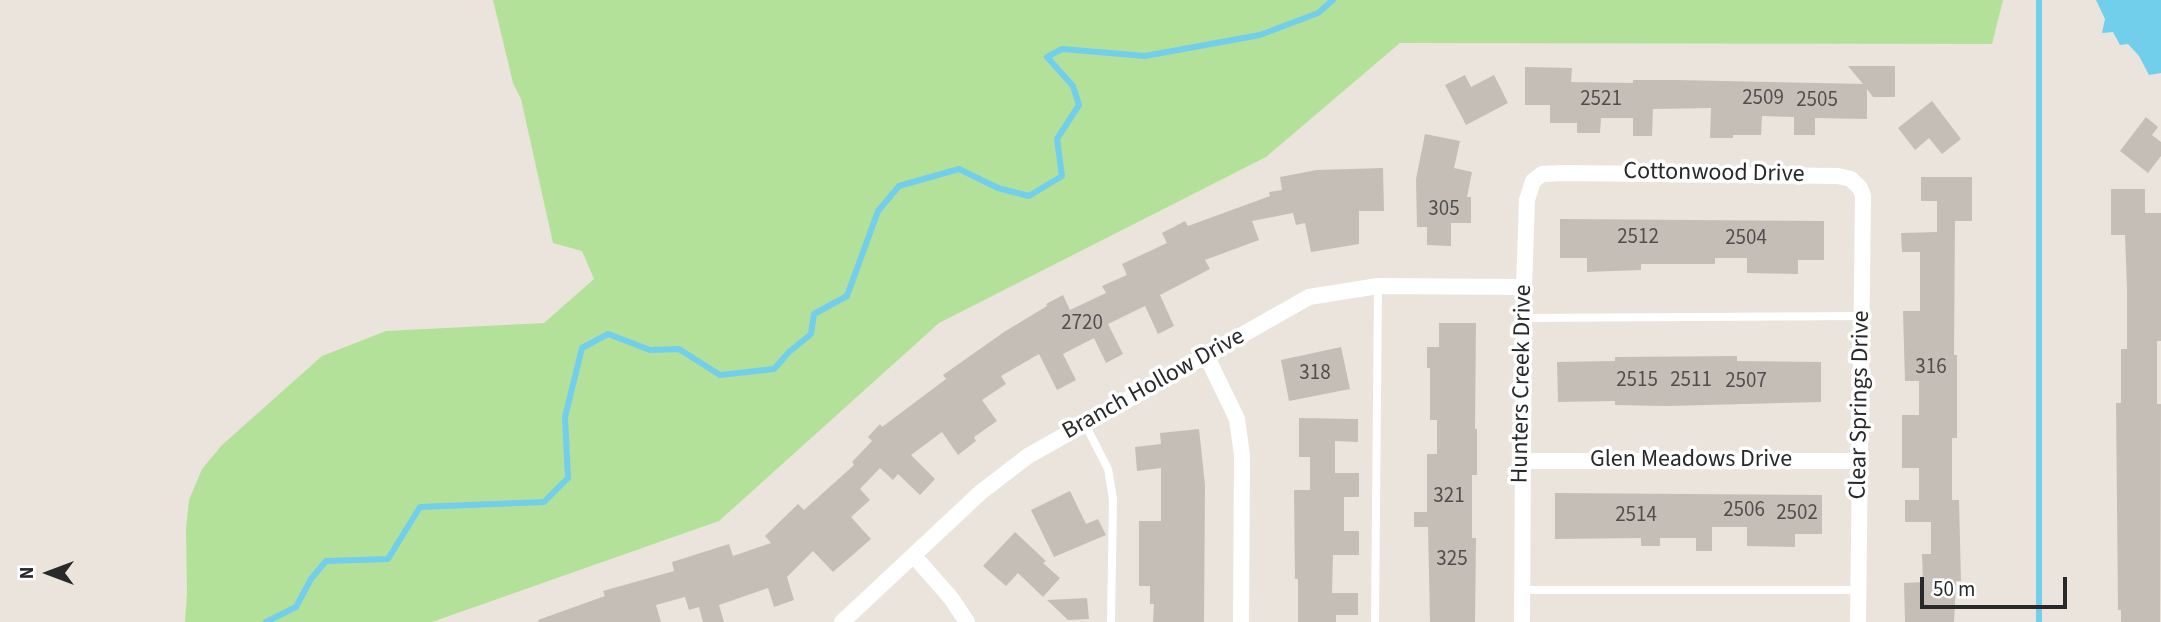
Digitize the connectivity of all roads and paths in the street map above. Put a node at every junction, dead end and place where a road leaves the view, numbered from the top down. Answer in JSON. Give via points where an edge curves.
{"nodes":[{"id":1,"x":1564,"y":173,"type":"joint"},
{"id":2,"x":1860,"y":188,"type":"joint"},
{"id":3,"x":1378,"y":286,"type":"junction"},
{"id":4,"x":1524,"y":287,"type":"junction"},
{"id":5,"x":1862,"y":316,"type":"junction"},
{"id":6,"x":1524,"y":318,"type":"junction"},
{"id":7,"x":1207,"y":356,"type":"junction"},
{"id":8,"x":1085,"y":424,"type":"junction"},
{"id":9,"x":1522,"y":461,"type":"junction"},
{"id":10,"x":1860,"y":461,"type":"junction"},
{"id":11,"x":914,"y":556,"type":"junction"},
{"id":12,"x":1522,"y":590,"type":"junction"},
{"id":13,"x":1859,"y":590,"type":"junction"},
{"id":14,"x":842,"y":622,"type":"edge"},
{"id":15,"x":967,"y":622,"type":"edge"},
{"id":16,"x":1111,"y":622,"type":"edge"},
{"id":17,"x":1241,"y":622,"type":"edge"},
{"id":18,"x":1375,"y":622,"type":"edge"},
{"id":19,"x":1522,"y":622,"type":"edge"},
{"id":20,"x":1858,"y":622,"type":"edge"}],
"edges":[{"from":1,"to":2,"type":"street","name":"Cottonwood Drive","via":[[1838,176],[1851,179]]},
{"from":1,"to":4,"type":"street","name":"Hunters Creek Drive","via":[[1542,174],[1533,181],[1527,200]]},
{"from":2,"to":5,"type":"street","name":"Clear Springs Drive"},
{"from":3,"to":4,"type":"street","name":"Branch Hollow Drive"},
{"from":3,"to":7,"type":"street","name":"Branch Hollow Drive","via":[[1310,297]]},
{"from":3,"to":18,"type":"lane"},
{"from":4,"to":6,"type":"street","name":"Hunters Creek Drive"},
{"from":5,"to":6,"type":"lane"},
{"from":5,"to":10,"type":"street","name":"Clear Springs Drive"},
{"from":6,"to":9,"type":"street","name":"Hunters Creek Drive"},
{"from":7,"to":8,"type":"street","name":"Branch Hollow Drive"},
{"from":7,"to":17,"type":"street","via":[[1239,431]]},
{"from":8,"to":11,"type":"street","name":"Branch Hollow Drive","via":[[1028,456],[981,492]]},
{"from":8,"to":16,"type":"lane","via":[[1108,469],[1112,499]]},
{"from":9,"to":10,"type":"street","name":"Glen Meadows Drive"},
{"from":9,"to":12,"type":"street","name":"Hunters Creek Drive"},
{"from":10,"to":13,"type":"street","name":"Clear Springs Drive"},
{"from":11,"to":14,"type":"street","name":"Branch Hollow Drive"},
{"from":11,"to":15,"type":"street"},
{"from":12,"to":13,"type":"lane"},
{"from":12,"to":19,"type":"street","name":"Hunters Creek Drive"},
{"from":13,"to":20,"type":"street","name":"Clear Springs Drive"}]}
